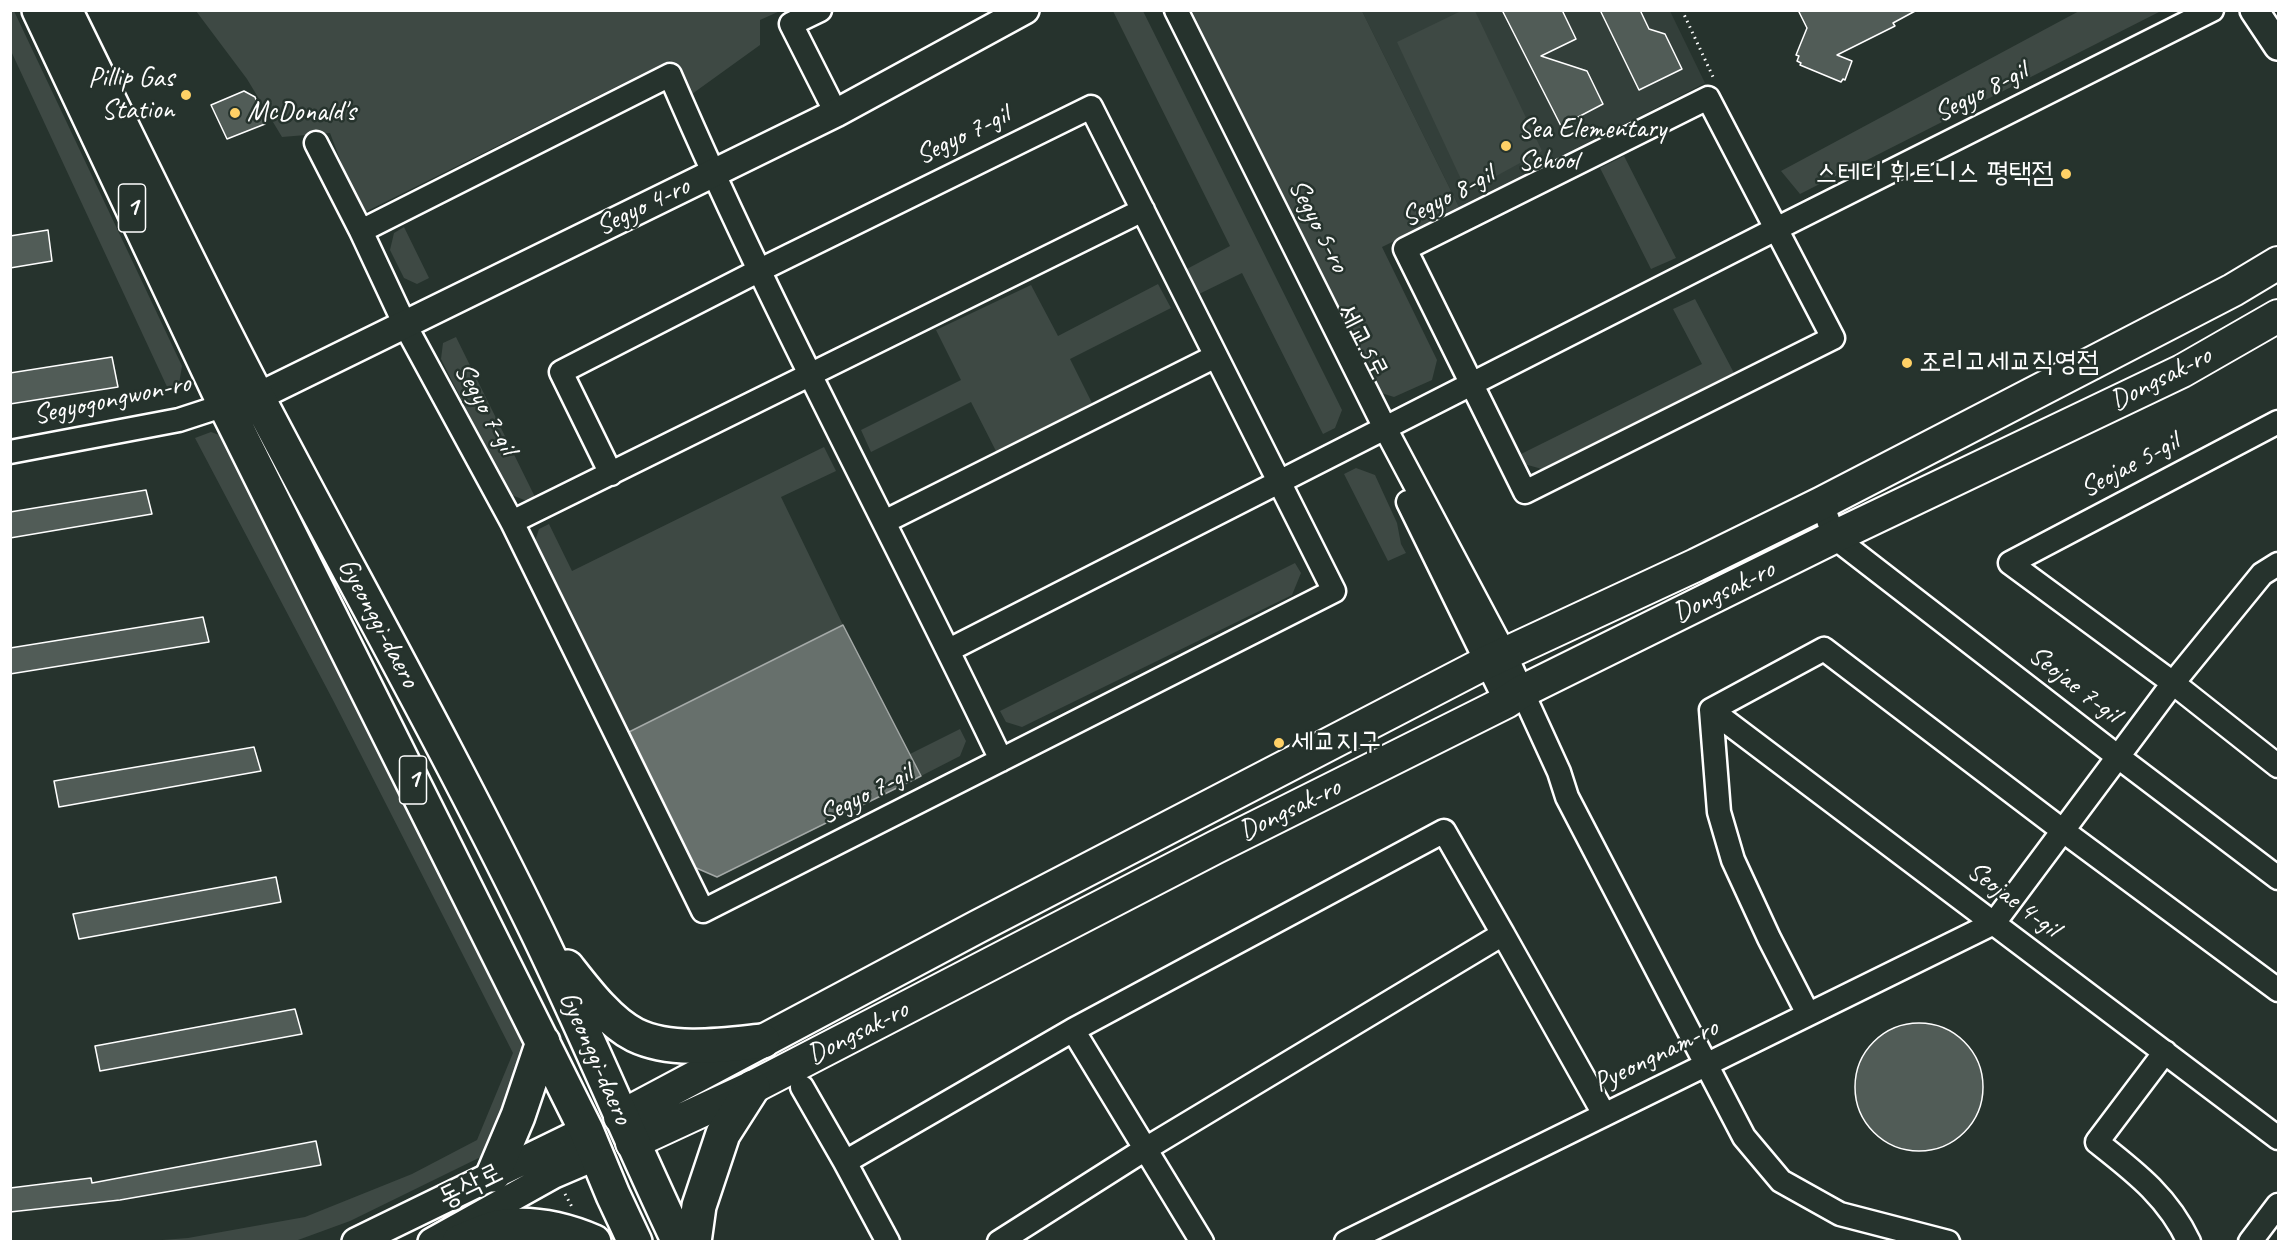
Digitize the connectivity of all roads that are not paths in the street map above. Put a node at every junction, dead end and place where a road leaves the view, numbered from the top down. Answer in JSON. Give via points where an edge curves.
{"nodes":[{"id":1,"x":39,"y":10,"type":"edge"},
{"id":2,"x":65,"y":10,"type":"edge"},
{"id":3,"x":819,"y":10,"type":"edge"},
{"id":4,"x":1025,"y":10,"type":"edge"},
{"id":5,"x":1160,"y":10,"type":"edge"},
{"id":6,"x":1176,"y":10,"type":"edge"},
{"id":7,"x":2212,"y":10,"type":"edge"},
{"id":8,"x":2254,"y":10,"type":"edge"},
{"id":9,"x":2278,"y":46,"type":"edge"},
{"id":10,"x":837,"y":113,"type":"junction"},
{"id":11,"x":316,"y":143,"type":"dead end"},
{"id":12,"x":712,"y":172,"type":"junction"},
{"id":13,"x":1143,"y":210,"type":"junction"},
{"id":14,"x":1776,"y":229,"type":"junction"},
{"id":15,"x":361,"y":231,"type":"junction"},
{"id":16,"x":2278,"y":263,"type":"edge"},
{"id":17,"x":758,"y":271,"type":"junction"},
{"id":18,"x":2278,"y":316,"type":"edge"},
{"id":19,"x":405,"y":325,"type":"junction"},
{"id":20,"x":1216,"y":356,"type":"junction"},
{"id":21,"x":812,"y":374,"type":"junction"},
{"id":22,"x":1472,"y":384,"type":"junction"},
{"id":23,"x":258,"y":397,"type":"junction"},
{"id":24,"x":225,"y":405,"type":"junction"},
{"id":25,"x":2278,"y":422,"type":"edge"},
{"id":26,"x":1380,"y":430,"type":"junction"},
{"id":27,"x":10,"y":452,"type":"edge"},
{"id":28,"x":611,"y":474,"type":"junction"},
{"id":29,"x":1279,"y":482,"type":"junction"},
{"id":30,"x":1822,"y":503,"type":"junction"},
{"id":31,"x":512,"y":522,"type":"junction"},
{"id":32,"x":884,"y":522,"type":"junction"},
{"id":33,"x":1834,"y":537,"type":"junction"},
{"id":34,"x":2278,"y":564,"type":"edge"},
{"id":35,"x":949,"y":650,"type":"junction"},
{"id":36,"x":1495,"y":659,"type":"junction"},
{"id":37,"x":2173,"y":683,"type":"junction"},
{"id":38,"x":1514,"y":697,"type":"junction"},
{"id":39,"x":1711,"y":710,"type":"junction"},
{"id":40,"x":2117,"y":756,"type":"junction"},
{"id":41,"x":1001,"y":760,"type":"junction"},
{"id":42,"x":2278,"y":766,"type":"edge"},
{"id":43,"x":2062,"y":830,"type":"junction"},
{"id":44,"x":2278,"y":878,"type":"edge"},
{"id":45,"x":531,"y":920,"type":"junction"},
{"id":46,"x":1994,"y":923,"type":"junction"},
{"id":47,"x":1503,"y":934,"type":"junction"},
{"id":48,"x":2278,"y":990,"type":"edge"},
{"id":49,"x":1808,"y":1014,"type":"junction"},
{"id":50,"x":1073,"y":1030,"type":"junction"},
{"id":51,"x":543,"y":1041,"type":"junction"},
{"id":52,"x":763,"y":1041,"type":"junction"},
{"id":53,"x":2165,"y":1052,"type":"junction"},
{"id":54,"x":1707,"y":1064,"type":"junction"},
{"id":55,"x":753,"y":1087,"type":"junction"},
{"id":56,"x":802,"y":1087,"type":"dead end"},
{"id":57,"x":1604,"y":1114,"type":"junction"},
{"id":58,"x":626,"y":1130,"type":"junction"},
{"id":59,"x":2278,"y":1138,"type":"edge"},
{"id":60,"x":591,"y":1143,"type":"junction"},
{"id":61,"x":1147,"y":1148,"type":"junction"},
{"id":62,"x":845,"y":1162,"type":"junction"},
{"id":63,"x":493,"y":1175,"type":"junction"},
{"id":64,"x":2278,"y":1205,"type":"edge"},
{"id":65,"x":356,"y":1242,"type":"edge"},
{"id":66,"x":432,"y":1242,"type":"edge"},
{"id":67,"x":459,"y":1242,"type":"edge"},
{"id":68,"x":594,"y":1242,"type":"edge"},
{"id":69,"x":635,"y":1242,"type":"edge"},
{"id":70,"x":679,"y":1242,"type":"edge"},
{"id":71,"x":694,"y":1242,"type":"edge"},
{"id":72,"x":888,"y":1242,"type":"edge"},
{"id":73,"x":999,"y":1242,"type":"edge"},
{"id":74,"x":1202,"y":1242,"type":"edge"},
{"id":75,"x":1346,"y":1242,"type":"edge"},
{"id":76,"x":1948,"y":1242,"type":"edge"},
{"id":77,"x":2189,"y":1242,"type":"edge"},
{"id":78,"x":2250,"y":1242,"type":"edge"}],
"edges":[{"from":1,"to":24,"type":"main road","name":"Gyeonggi-daero","number":"1"},
{"from":2,"to":23,"type":"main road","name":"Gyeonggi-daero","number":"1"},
{"from":3,"to":10,"type":"street","via":[[791,24]]},
{"from":4,"to":10,"type":"street","name":"Segyo 4-ro"},
{"from":5,"to":26,"type":"street","name":"세교5로"},
{"from":6,"to":26,"type":"street","name":"Segyo 5-ro"},
{"from":7,"to":14,"type":"street","name":"Segyo 8-gil"},
{"from":8,"to":9,"type":"street"},
{"from":10,"to":12,"type":"street","name":"Segyo 4-ro"},
{"from":11,"to":15,"type":"street","name":"Segyo 7-gil"},
{"from":12,"to":15,"type":"street","via":[[670,75]]},
{"from":12,"to":17,"type":"street"},
{"from":12,"to":19,"type":"street","name":"Segyo 4-ro"},
{"from":13,"to":17,"type":"street","name":"Segyo 7-gil","via":[[1091,107]]},
{"from":13,"to":20,"type":"street","name":"Segyo 7-gil"},
{"from":13,"to":21,"type":"street"},
{"from":14,"to":22,"type":"street","name":"Segyo 8-gil"},
{"from":14,"to":22,"type":"street","name":"Segyo 8-gil","via":[[1833,338],[1525,492]]},
{"from":14,"to":22,"type":"street","name":"Segyo 8-gil","via":[[1708,98],[1406,249]]},
{"from":15,"to":19,"type":"street","name":"Segyo 7-gil"},
{"from":16,"to":30,"type":"main road","name":"Dongsak-ro"},
{"from":17,"to":21,"type":"street"},
{"from":17,"to":28,"type":"street","name":"Segyo 7-gil","via":[[561,372]]},
{"from":18,"to":33,"type":"main road","name":"Dongsak-ro","via":[[2182,371]]},
{"from":19,"to":23,"type":"street","name":"Segyo 4-ro"},
{"from":19,"to":31,"type":"street","name":"Segyo 7-gil"},
{"from":20,"to":29,"type":"street","name":"Segyo 7-gil"},
{"from":20,"to":32,"type":"street"},
{"from":21,"to":28,"type":"street"},
{"from":21,"to":32,"type":"street"},
{"from":22,"to":26,"type":"street","name":"Segyo 8-gil"},
{"from":23,"to":24,"type":"street","name":"Segyo 4-ro"},
{"from":23,"to":45,"type":"main road","name":"Gyeonggi-daero","number":"1"},
{"from":24,"to":27,"type":"street","name":"Segyogongwon-ro","via":[[178,420]]},
{"from":24,"to":51,"type":"main road","name":"Gyeonggi-daero","number":"1"},
{"from":25,"to":37,"type":"street","name":"Seojae 5-gil","via":[[2010,563]]},
{"from":26,"to":29,"type":"street"},
{"from":26,"to":36,"type":"street","name":"Segyo 5-ro"},
{"from":28,"to":31,"type":"street"},
{"from":29,"to":35,"type":"street"},
{"from":29,"to":41,"type":"street","name":"Segyo 7-gil","via":[[1334,591]]},
{"from":30,"to":33,"type":"street"},
{"from":30,"to":36,"type":"main road","name":"Dongsak-ro"},
{"from":31,"to":41,"type":"street","name":"Segyo 7-gil","via":[[703,911]]},
{"from":32,"to":35,"type":"street"},
{"from":33,"to":38,"type":"main road","name":"Dongsak-ro"},
{"from":33,"to":40,"type":"street","name":"Seojae 7-gil"},
{"from":34,"to":37,"type":"street","via":[[2262,574]]},
{"from":35,"to":41,"type":"street"},
{"from":36,"to":38,"type":"street"},
{"from":36,"to":52,"type":"main road","name":"Dongsak-ro"},
{"from":37,"to":40,"type":"street"},
{"from":37,"to":42,"type":"street"},
{"from":38,"to":54,"type":"street","via":[[1559,772],[1567,797]]},
{"from":38,"to":55,"type":"main road","name":"Dongsak-ro"},
{"from":39,"to":43,"type":"street","via":[[1824,649]]},
{"from":39,"to":46,"type":"street","name":"Seojae 4-gil"},
{"from":39,"to":49,"type":"street","via":[[1719,812],[1733,860]]},
{"from":40,"to":43,"type":"street"},
{"from":40,"to":44,"type":"street","name":"Seojae 7-gil"},
{"from":43,"to":46,"type":"street"},
{"from":43,"to":48,"type":"street"},
{"from":45,"to":52,"type":"main road","via":[[586,992],[635,1035],[706,1047]]},
{"from":45,"to":58,"type":"main road","name":"Gyeonggi-daero","number":"1"},
{"from":46,"to":49,"type":"street","name":"Pyeongnam-ro"},
{"from":46,"to":53,"type":"street","name":"Seojae 4-gil"},
{"from":47,"to":50,"type":"street","via":[[1444,831]]},
{"from":47,"to":57,"type":"street"},
{"from":47,"to":61,"type":"street"},
{"from":49,"to":54,"type":"street","name":"Pyeongnam-ro"},
{"from":50,"to":61,"type":"street"},
{"from":50,"to":62,"type":"street"},
{"from":51,"to":60,"type":"main road","name":"Gyeonggi-daero","number":"1"},
{"from":51,"to":63,"type":"main road"},
{"from":52,"to":58,"type":"main road","name":"Dongsak-ro"},
{"from":53,"to":59,"type":"street","name":"Seojae 4-gil"},
{"from":53,"to":77,"type":"street","via":[[2097,1142],[2148,1182],[2181,1224]]},
{"from":54,"to":57,"type":"street","name":"Pyeongnam-ro"},
{"from":54,"to":76,"type":"street","via":[[1744,1137],[1781,1181],[1840,1214]]},
{"from":55,"to":58,"type":"main road","name":"Dongsak-ro"},
{"from":55,"to":71,"type":"main road","via":[[723,1134],[699,1206]]},
{"from":56,"to":62,"type":"street"},
{"from":57,"to":75,"type":"street","name":"Pyeongnam-ro"},
{"from":58,"to":60,"type":"main road"},
{"from":58,"to":70,"type":"main road","name":"Gyeonggi-daero","number":"1"},
{"from":60,"to":63,"type":"street","name":"동삭로"},
{"from":60,"to":66,"type":"street","via":[[554,1174]]},
{"from":60,"to":69,"type":"main road","name":"Gyeonggi-daero","number":"1"},
{"from":61,"to":73,"type":"street"},
{"from":61,"to":74,"type":"street"},
{"from":62,"to":72,"type":"street"},
{"from":63,"to":65,"type":"street","name":"동삭로"},
{"from":64,"to":78,"type":"street"},
{"from":67,"to":68,"type":"main road","via":[[496,1228],[520,1225],[544,1227]]}]}
